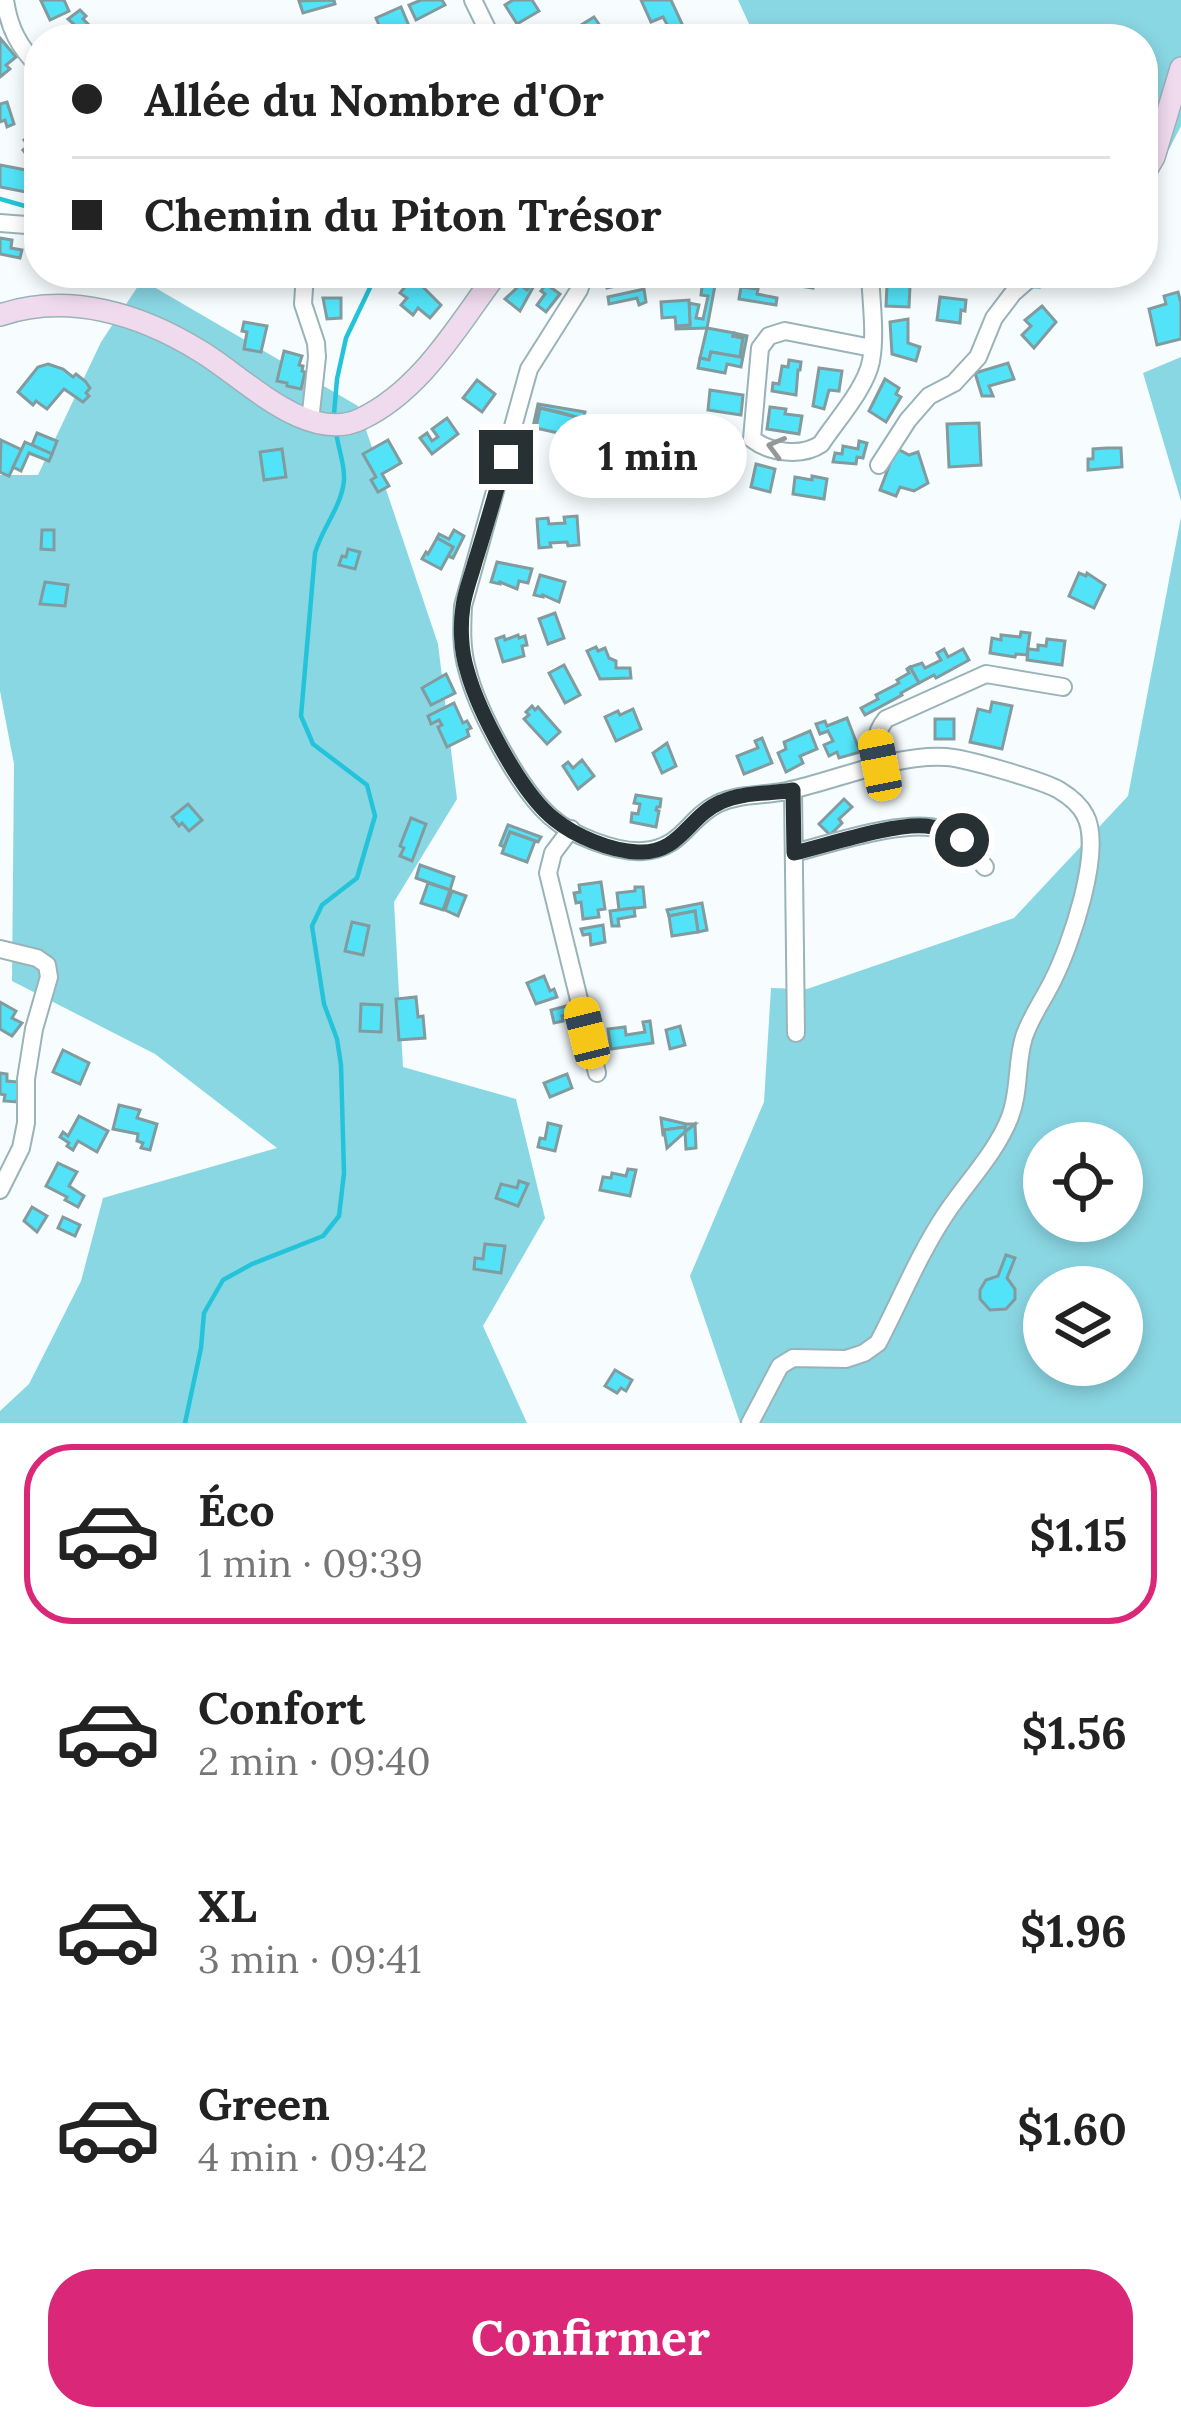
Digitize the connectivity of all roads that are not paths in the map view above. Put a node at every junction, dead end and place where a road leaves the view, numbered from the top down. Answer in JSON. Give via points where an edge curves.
{"nodes":[{"id":1,"x":5,"y":0,"type":"edge"},
{"id":2,"x":24,"y":52,"type":"edge"},
{"id":3,"x":1181,"y":68,"type":"edge"},
{"id":4,"x":1158,"y":144,"type":"edge"},
{"id":5,"x":304,"y":288,"type":"edge"},
{"id":6,"x":486,"y":288,"type":"edge"},
{"id":7,"x":580,"y":288,"type":"edge"},
{"id":8,"x":870,"y":288,"type":"edge"},
{"id":9,"x":1019,"y":288,"type":"edge"},
{"id":10,"x":0,"y":315,"type":"edge"},
{"id":11,"x":872,"y":348,"type":"junction"},
{"id":12,"x":316,"y":423,"type":"junction"},
{"id":13,"x":879,"y":465,"type":"dead end"},
{"id":14,"x":1063,"y":687,"type":"dead end"},
{"id":15,"x":880,"y":765,"type":"junction"},
{"id":16,"x":793,"y":790,"type":"junction"},
{"id":17,"x":571,"y":829,"type":"junction"},
{"id":18,"x":794,"y":853,"type":"junction"},
{"id":19,"x":985,"y":867,"type":"dead end"},
{"id":20,"x":0,"y":949,"type":"edge"},
{"id":21,"x":796,"y":1033,"type":"dead end"},
{"id":22,"x":597,"y":1073,"type":"dead end"},
{"id":23,"x":0,"y":1190,"type":"edge"},
{"id":24,"x":750,"y":1423,"type":"edge"}],
"edges":[{"from":1,"to":2,"type":"street"},
{"from":3,"to":4,"type":"main road"},
{"from":5,"to":12,"type":"street","via":[[316,343]]},
{"from":6,"to":12,"type":"main road","via":[[395,398],[345,424]]},
{"from":7,"to":17,"type":"street","via":[[530,369],[462,622],[467,670],[500,746],[552,818]]},
{"from":8,"to":11,"type":"street"},
{"from":9,"to":13,"type":"street","via":[[994,318],[978,357],[929,396]]},
{"from":10,"to":12,"type":"main road","via":[[65,304],[131,319],[199,350]]},
{"from":11,"to":11,"type":"street","one_way":true,"via":[[864,379],[821,444],[798,453],[752,439],[760,348],[769,336],[785,331]]},
{"from":14,"to":15,"type":"street","via":[[976,677],[886,719],[875,740]]},
{"from":15,"to":16,"type":"street"},
{"from":15,"to":24,"type":"street","via":[[946,757],[1057,788],[1089,824],[1085,891],[1023,1040],[1010,1116],[942,1219],[878,1343],[846,1359],[794,1358],[780,1366]]},
{"from":16,"to":17,"type":"street","via":[[721,802],[661,849],[596,843]]},
{"from":16,"to":18,"type":"street"},
{"from":17,"to":22,"type":"street","via":[[548,873]]},
{"from":18,"to":19,"type":"street","via":[[928,826],[962,840]]},
{"from":18,"to":21,"type":"street"},
{"from":20,"to":23,"type":"street","via":[[38,958],[50,977],[34,1029],[21,1148]]}]}
